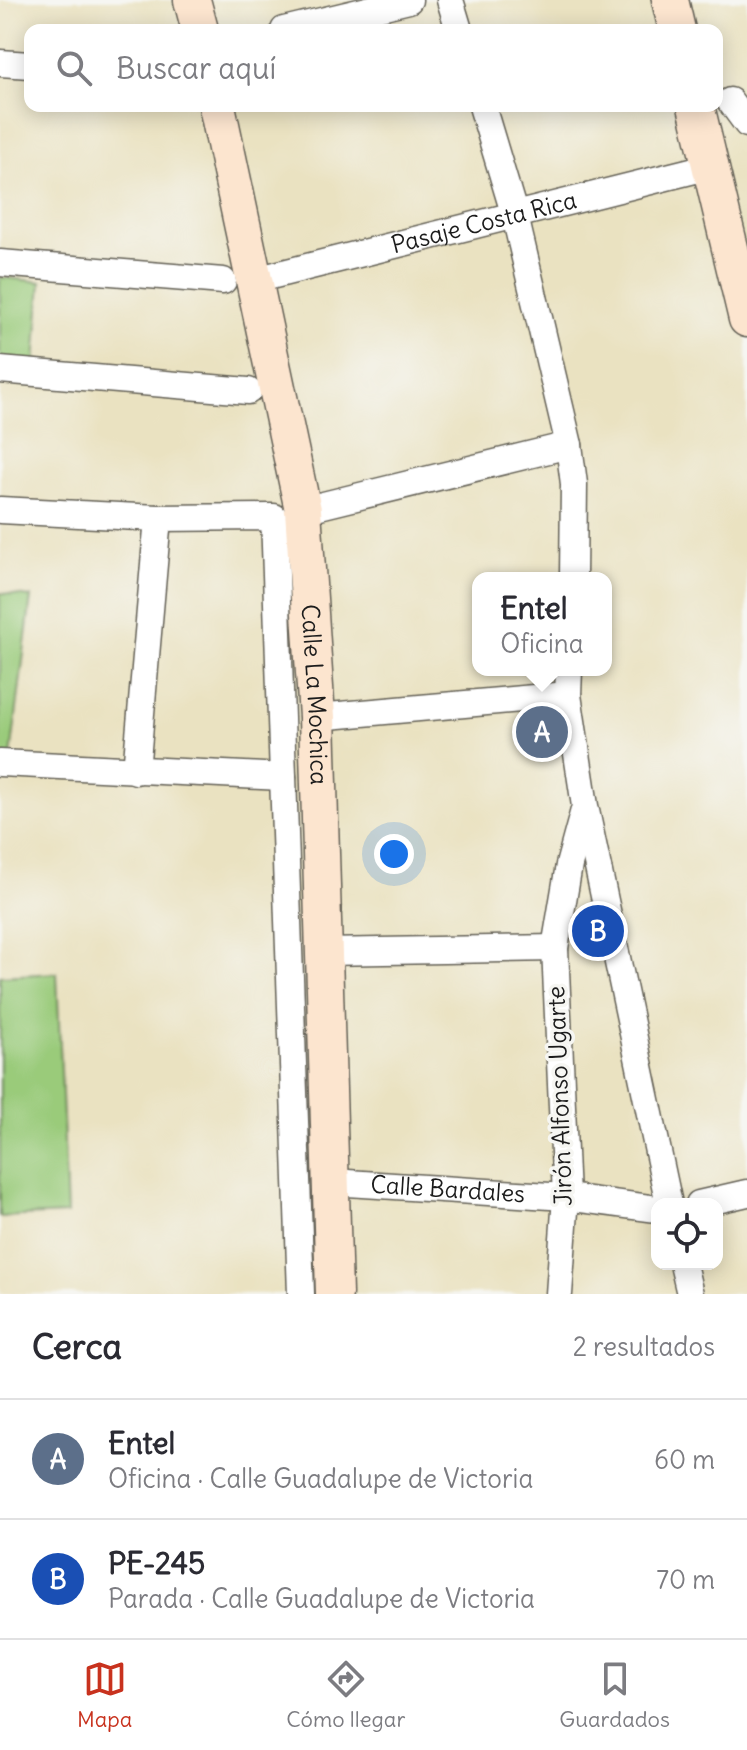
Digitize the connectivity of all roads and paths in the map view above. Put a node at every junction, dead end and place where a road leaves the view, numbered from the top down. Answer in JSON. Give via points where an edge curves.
{"nodes":[{"id":1,"x":192,"y":0,"type":"edge"},
{"id":2,"x":409,"y":0,"type":"edge"},
{"id":3,"x":450,"y":0,"type":"edge"},
{"id":4,"x":670,"y":0,"type":"edge"},
{"id":5,"x":198,"y":24,"type":"edge"},
{"id":6,"x":309,"y":24,"type":"edge"},
{"id":7,"x":457,"y":24,"type":"edge"},
{"id":8,"x":676,"y":24,"type":"edge"},
{"id":9,"x":0,"y":63,"type":"edge"},
{"id":10,"x":24,"y":65,"type":"edge"},
{"id":11,"x":723,"y":100,"type":"edge"},
{"id":12,"x":218,"y":112,"type":"edge"},
{"id":13,"x":484,"y":112,"type":"edge"},
{"id":14,"x":720,"y":112,"type":"edge"},
{"id":15,"x":747,"y":124,"type":"edge"},
{"id":16,"x":711,"y":166,"type":"junction"},
{"id":17,"x":515,"y":216,"type":"junction"},
{"id":18,"x":0,"y":263,"type":"edge"},
{"id":19,"x":239,"y":280,"type":"junction"},
{"id":20,"x":747,"y":319,"type":"edge"},
{"id":21,"x":0,"y":370,"type":"edge"},
{"id":22,"x":248,"y":391,"type":"dead end"},
{"id":23,"x":569,"y":445,"type":"junction"},
{"id":24,"x":0,"y":510,"type":"edge"},
{"id":25,"x":288,"y":513,"type":"junction"},
{"id":26,"x":158,"y":518,"type":"junction"},
{"id":27,"x":573,"y":572,"type":"edge"},
{"id":28,"x":569,"y":683,"type":"edge"},
{"id":29,"x":317,"y":717,"type":"junction"},
{"id":30,"x":0,"y":763,"type":"edge"},
{"id":31,"x":136,"y":771,"type":"junction"},
{"id":32,"x":283,"y":777,"type":"junction"},
{"id":33,"x":585,"y":806,"type":"junction"},
{"id":34,"x":555,"y":948,"type":"junction"},
{"id":35,"x":324,"y":952,"type":"junction"},
{"id":36,"x":332,"y":1182,"type":"junction"},
{"id":37,"x":747,"y":1193,"type":"edge"},
{"id":38,"x":566,"y":1197,"type":"junction"},
{"id":39,"x":668,"y":1198,"type":"edge"},
{"id":40,"x":723,"y":1198,"type":"edge"},
{"id":41,"x":651,"y":1208,"type":"edge"},
{"id":42,"x":684,"y":1270,"type":"edge"},
{"id":43,"x":301,"y":1294,"type":"edge"},
{"id":44,"x":334,"y":1294,"type":"edge"},
{"id":45,"x":559,"y":1294,"type":"edge"},
{"id":46,"x":690,"y":1294,"type":"edge"}],
"edges":[{"from":1,"to":5,"type":"street"},
{"from":2,"to":6,"type":"street"},
{"from":3,"to":7,"type":"street"},
{"from":4,"to":8,"type":"street"},
{"from":9,"to":10,"type":"street"},
{"from":11,"to":15,"type":"street"},
{"from":12,"to":19,"type":"street","name":"Calle La Mochica"},
{"from":13,"to":17,"type":"street"},
{"from":14,"to":16,"type":"street"},
{"from":16,"to":17,"type":"street","name":"Pasaje Costa Rica"},
{"from":16,"to":20,"type":"street"},
{"from":17,"to":19,"type":"street","name":"Pasaje Costa Rica"},
{"from":17,"to":23,"type":"street"},
{"from":18,"to":19,"type":"street","name":"Pasaje Costa Rica"},
{"from":19,"to":25,"type":"street","name":"Calle La Mochica"},
{"from":21,"to":22,"type":"street"},
{"from":23,"to":25,"type":"street"},
{"from":23,"to":27,"type":"street"},
{"from":24,"to":26,"type":"street"},
{"from":25,"to":26,"type":"street"},
{"from":25,"to":29,"type":"street","name":"Calle La Mochica"},
{"from":25,"to":32,"type":"street","name":"Calle La Mochica"},
{"from":26,"to":31,"type":"street"},
{"from":28,"to":29,"type":"street"},
{"from":28,"to":33,"type":"street"},
{"from":29,"to":35,"type":"street","name":"Calle La Mochica"},
{"from":30,"to":31,"type":"street"},
{"from":31,"to":32,"type":"street"},
{"from":32,"to":43,"type":"street","name":"Calle La Mochica"},
{"from":33,"to":34,"type":"street","name":"Jirón Alfonso Ugarte"},
{"from":33,"to":39,"type":"street"},
{"from":34,"to":35,"type":"street"},
{"from":34,"to":38,"type":"street","name":"Jirón Alfonso Ugarte"},
{"from":35,"to":36,"type":"street","name":"Calle La Mochica"},
{"from":36,"to":38,"type":"street","name":"Calle Bardales"},
{"from":36,"to":44,"type":"street","name":"Calle La Mochica"},
{"from":37,"to":40,"type":"street"},
{"from":38,"to":41,"type":"street","name":"Calle Bardales"},
{"from":38,"to":45,"type":"street","name":"Jirón Alfonso Ugarte"},
{"from":42,"to":46,"type":"street"}]}
